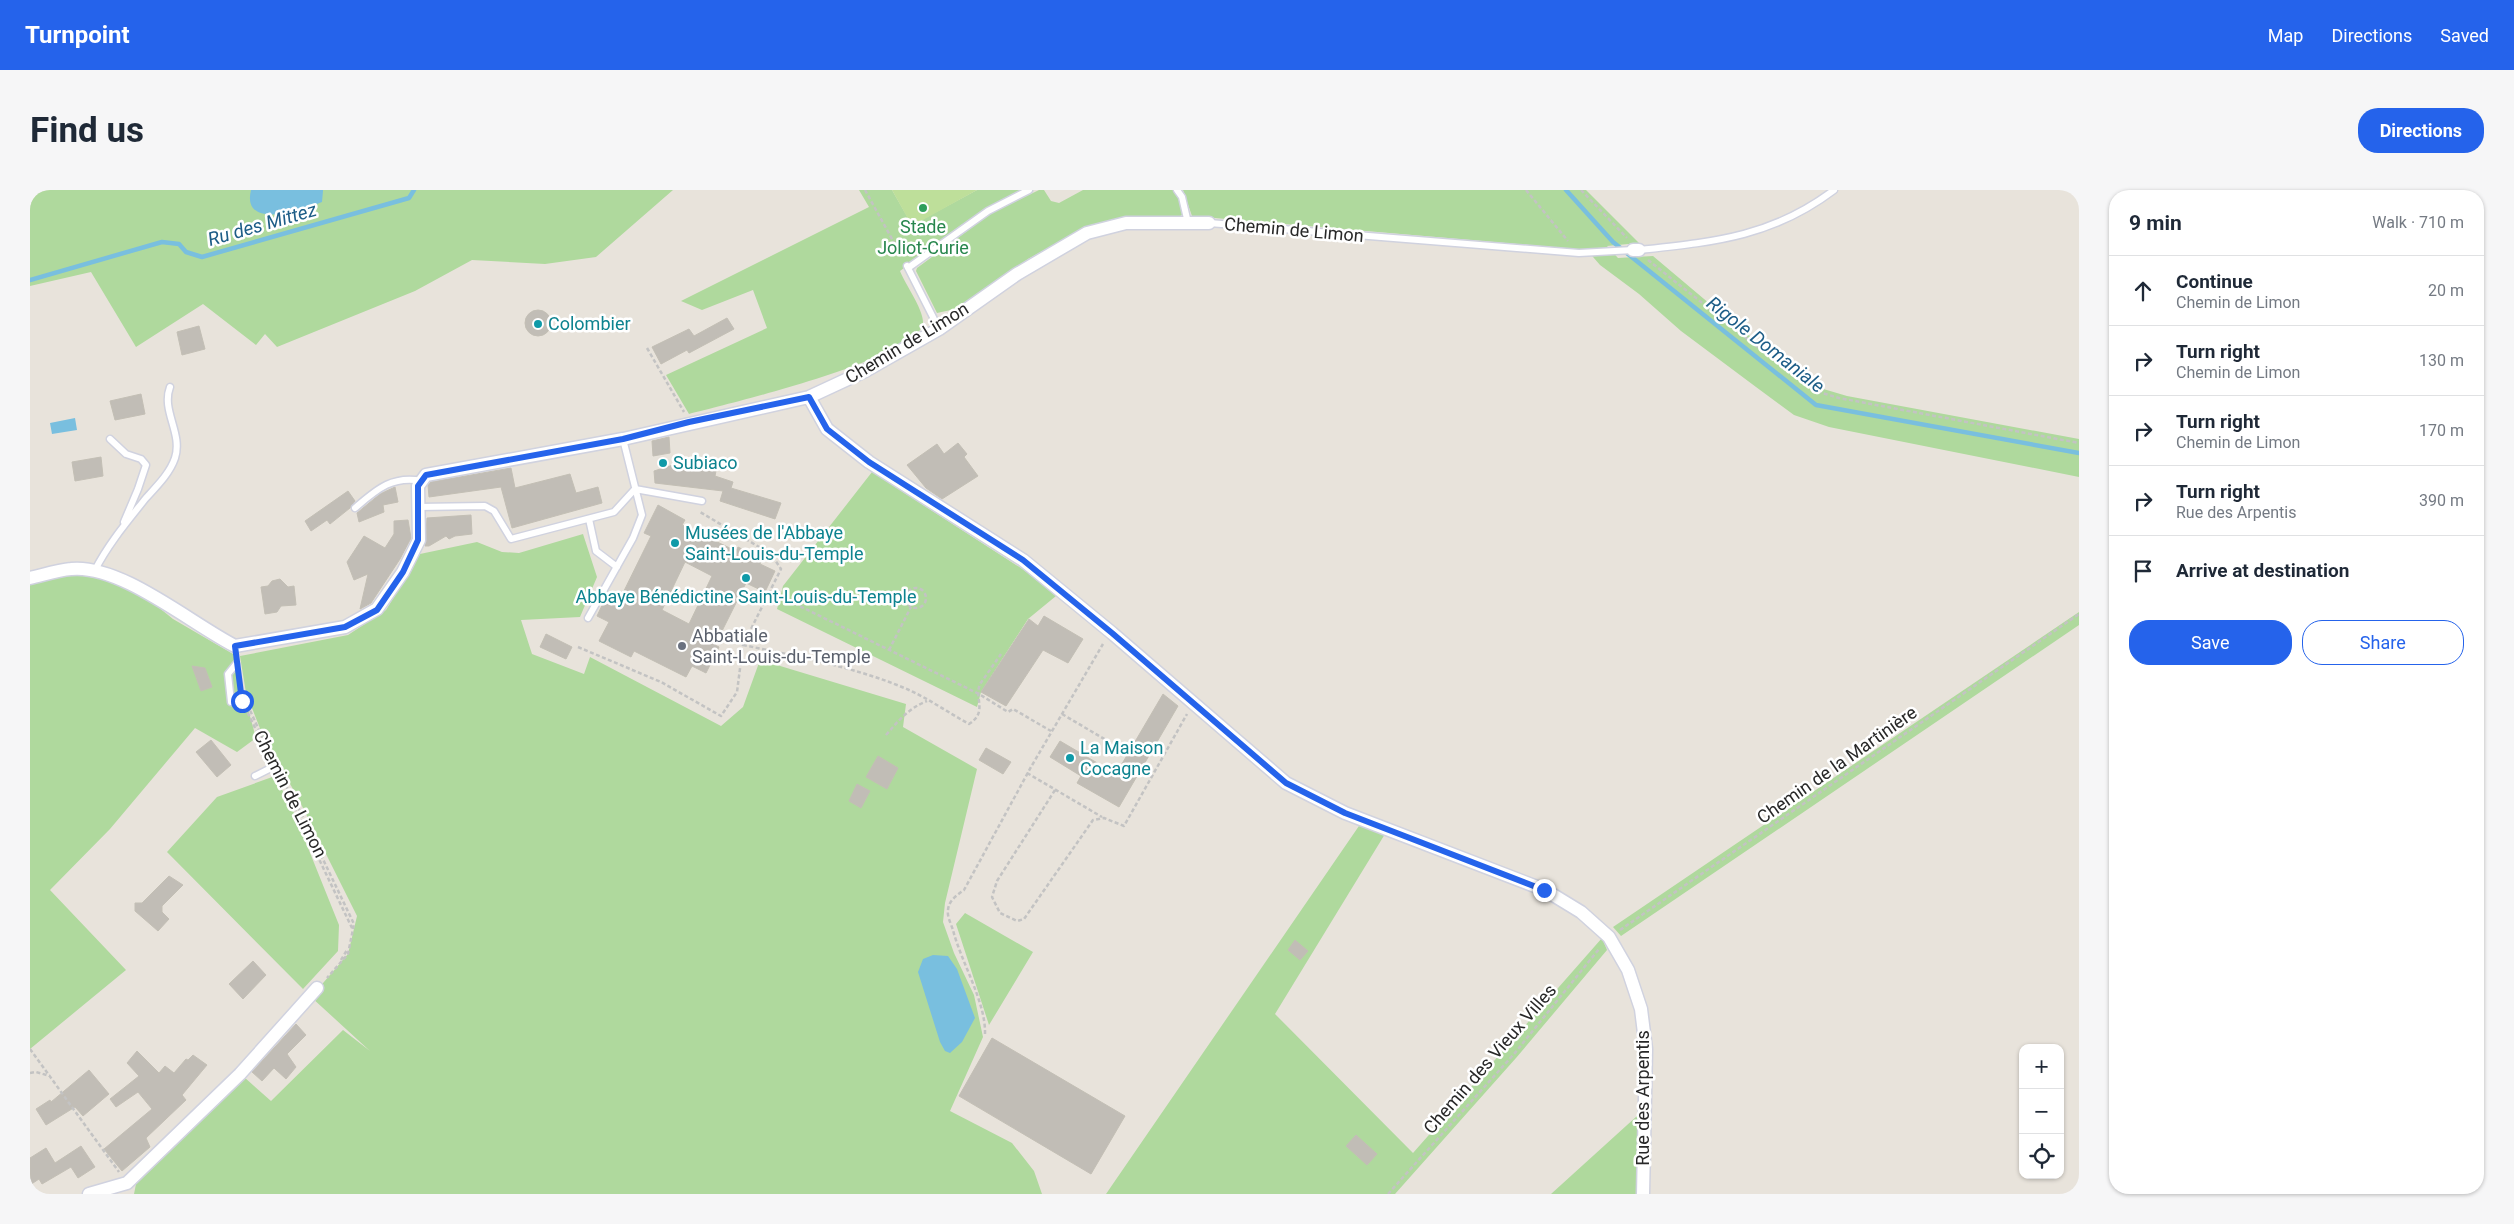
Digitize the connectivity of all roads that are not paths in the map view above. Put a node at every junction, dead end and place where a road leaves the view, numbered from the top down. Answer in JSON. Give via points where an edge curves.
{"nodes":[{"id":1,"x":1029,"y":190,"type":"edge"},
{"id":2,"x":1177,"y":190,"type":"edge"},
{"id":3,"x":1834,"y":190,"type":"edge"},
{"id":4,"x":1188,"y":223,"type":"junction"},
{"id":5,"x":1209,"y":223,"type":"joint"},
{"id":6,"x":939,"y":328,"type":"junction"},
{"id":7,"x":170,"y":387,"type":"dead end"},
{"id":8,"x":809,"y":397,"type":"junction"},
{"id":9,"x":110,"y":439,"type":"dead end"},
{"id":10,"x":623,"y":439,"type":"junction"},
{"id":11,"x":422,"y":481,"type":"junction"},
{"id":12,"x":636,"y":489,"type":"junction"},
{"id":13,"x":702,"y":501,"type":"road end"},
{"id":14,"x":418,"y":507,"type":"junction"},
{"id":15,"x":356,"y":508,"type":"dead end"},
{"id":16,"x":589,"y":519,"type":"junction"},
{"id":17,"x":120,"y":530,"type":"junction"},
{"id":18,"x":617,"y":567,"type":"junction"},
{"id":19,"x":95,"y":570,"type":"junction"},
{"id":20,"x":30,"y":578,"type":"edge"},
{"id":21,"x":588,"y":618,"type":"dead end"},
{"id":22,"x":236,"y":664,"type":"dead end"},
{"id":23,"x":231,"y":702,"type":"dead end"},
{"id":24,"x":275,"y":766,"type":"road end"},
{"id":25,"x":255,"y":776,"type":"dead end"},
{"id":26,"x":318,"y":988,"type":"road end"},
{"id":27,"x":126,"y":1189,"type":"edge"},
{"id":28,"x":89,"y":1194,"type":"edge"},
{"id":29,"x":1643,"y":1194,"type":"edge"}],
"edges":[{"from":1,"to":6,"type":"lane","via":[[988,211],[907,267]]},
{"from":2,"to":4,"type":"lane","via":[[1182,196]]},
{"from":3,"to":5,"type":"lane","name":"Chemin de Limon","via":[[1802,212],[1746,235],[1706,243],[1610,252],[1579,253]]},
{"from":4,"to":5,"type":"street","name":"Chemin de Limon"},
{"from":4,"to":6,"type":"street","name":"Chemin de Limon","via":[[1126,223],[1087,233],[1017,274]]},
{"from":6,"to":8,"type":"street","name":"Chemin de Limon","via":[[865,371]]},
{"from":7,"to":17,"type":"lane","via":[[166,401],[174,429],[176,456],[166,475]]},
{"from":8,"to":10,"type":"street","name":"Chemin de Limon"},
{"from":8,"to":29,"type":"street","name":"Rue des Arpentis","via":[[827,429],[869,462],[1023,560],[1286,783],[1345,813],[1544,890],[1581,912],[1609,938],[1628,970],[1641,1009],[1646,1049]]},
{"from":9,"to":17,"type":"lane","via":[[126,454],[141,459],[146,466]]},
{"from":10,"to":11,"type":"street","name":"Chemin de Limon","via":[[426,475]]},
{"from":10,"to":12,"type":"lane"},
{"from":11,"to":14,"type":"street","via":[[418,486]]},
{"from":11,"to":15,"type":"lane","via":[[407,478],[382,486]]},
{"from":12,"to":13,"type":"lane"},
{"from":12,"to":16,"type":"lane","via":[[614,512]]},
{"from":12,"to":18,"type":"lane","via":[[642,515]]},
{"from":14,"to":16,"type":"lane","via":[[486,506],[494,511],[511,539]]},
{"from":14,"to":19,"type":"street","via":[[418,540],[403,572],[377,610],[345,627],[235,646],[126,581]]},
{"from":16,"to":18,"type":"lane","via":[[596,551]]},
{"from":17,"to":19,"type":"lane"},
{"from":18,"to":21,"type":"lane"},
{"from":19,"to":20,"type":"street","via":[[71,568]]},
{"from":22,"to":23,"type":"lane","via":[[228,674]]},
{"from":24,"to":25,"type":"lane"},
{"from":26,"to":27,"type":"street","via":[[240,1074]]},
{"from":27,"to":28,"type":"street"}]}
